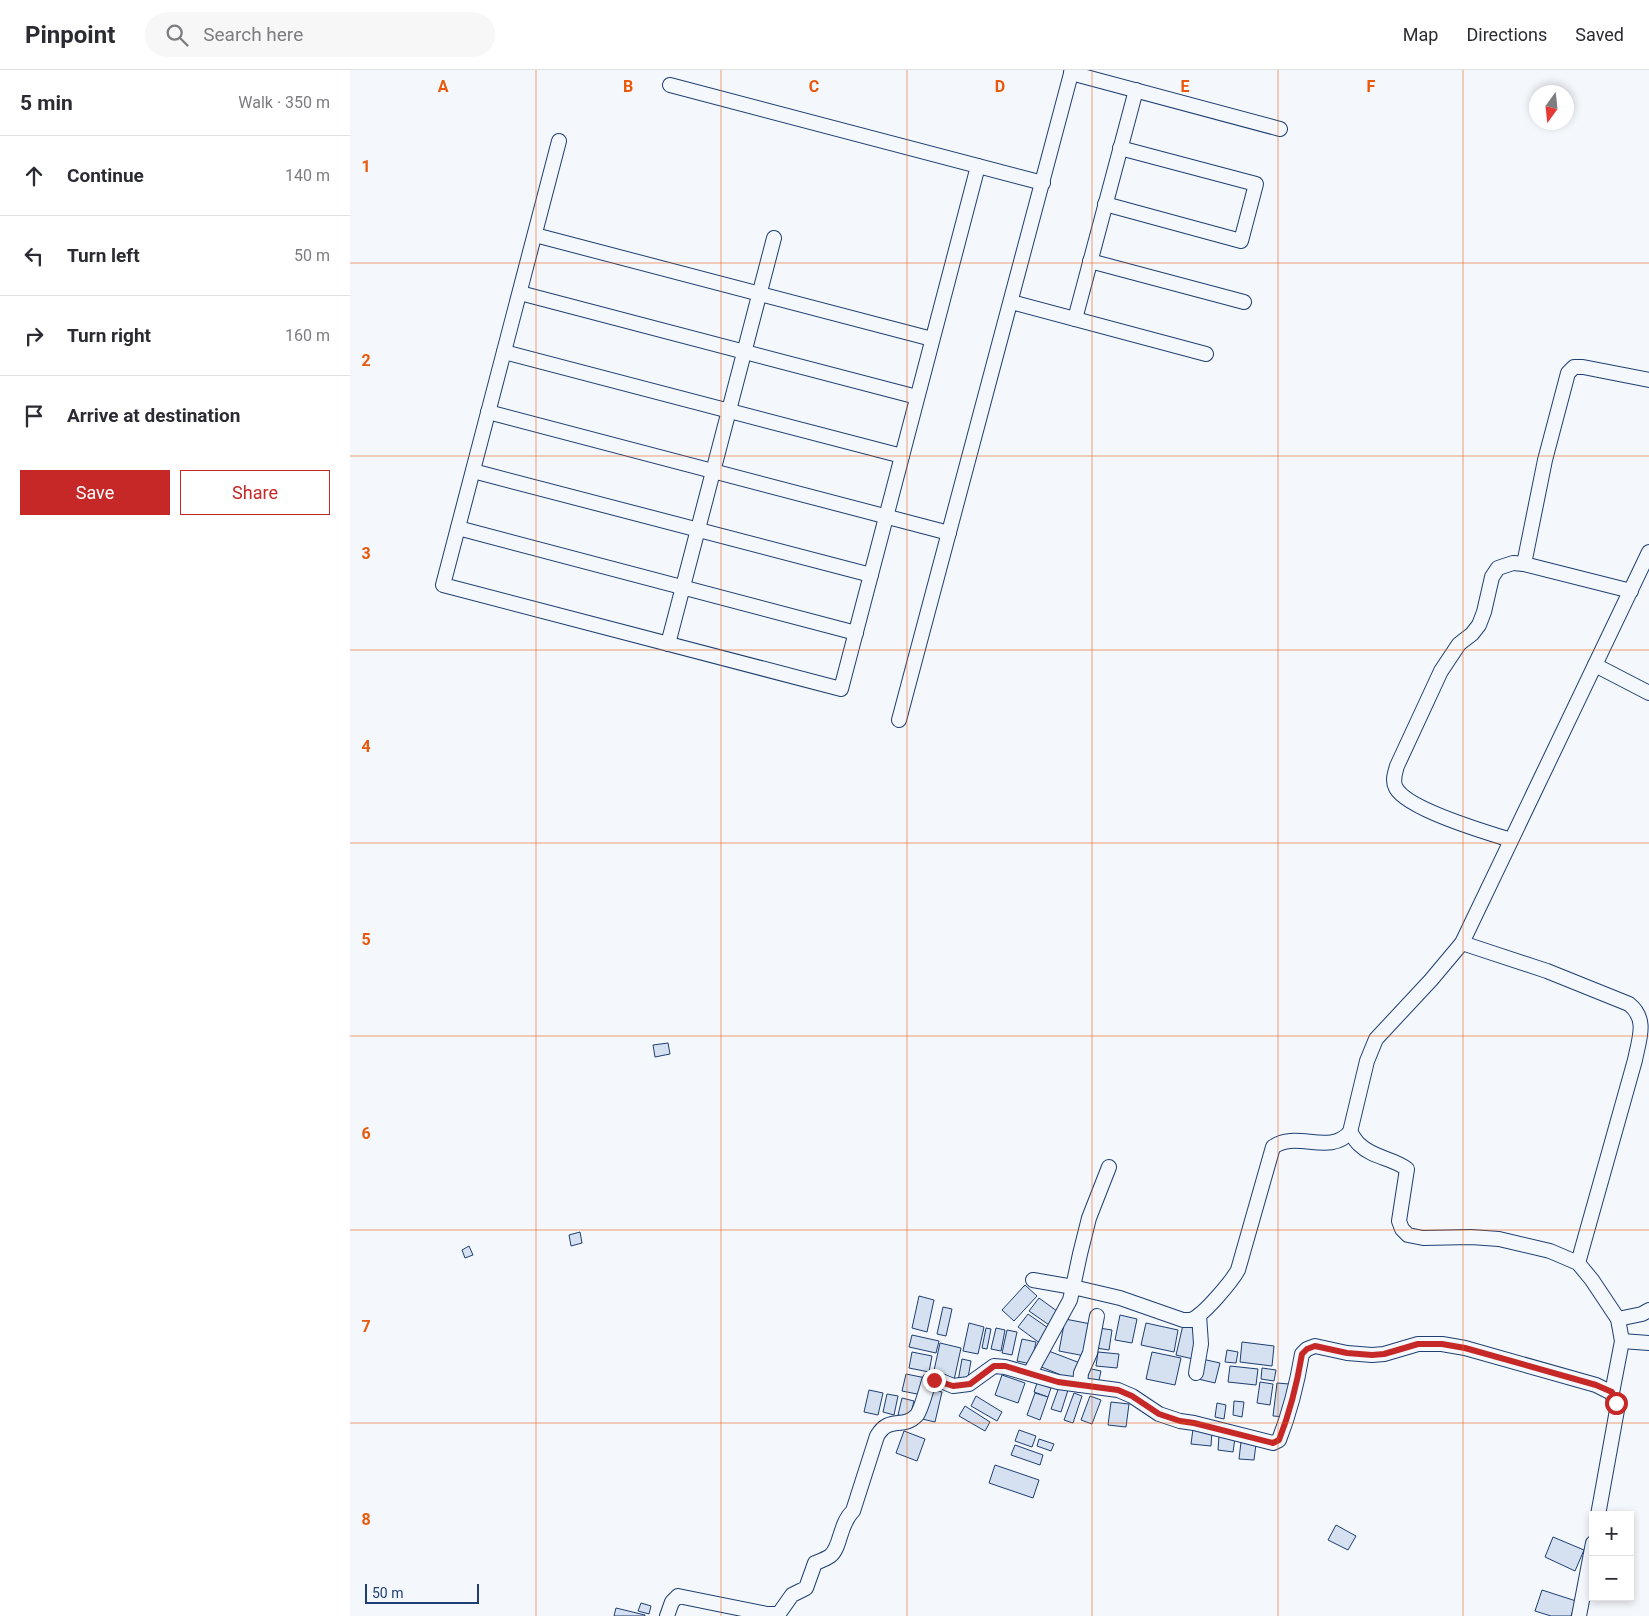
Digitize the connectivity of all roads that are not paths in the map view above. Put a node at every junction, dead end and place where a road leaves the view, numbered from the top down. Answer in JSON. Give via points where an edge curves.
{"nodes":[{"id":1,"x":1072,"y":72,"type":"edge"},
{"id":2,"x":670,"y":85,"type":"dead end"},
{"id":3,"x":1136,"y":90,"type":"junction"},
{"id":4,"x":1280,"y":129,"type":"dead end"},
{"id":5,"x":559,"y":141,"type":"dead end"},
{"id":6,"x":1120,"y":148,"type":"junction"},
{"id":7,"x":978,"y":166,"type":"junction"},
{"id":8,"x":1043,"y":183,"type":"junction"},
{"id":9,"x":1105,"y":204,"type":"junction"},
{"id":10,"x":535,"y":235,"type":"junction"},
{"id":11,"x":774,"y":238,"type":"dead end"},
{"id":12,"x":1090,"y":260,"type":"junction"},
{"id":13,"x":520,"y":293,"type":"junction"},
{"id":14,"x":760,"y":294,"type":"junction"},
{"id":15,"x":1011,"y":302,"type":"junction"},
{"id":16,"x":1244,"y":302,"type":"dead end"},
{"id":17,"x":1075,"y":319,"type":"junction"},
{"id":18,"x":932,"y":339,"type":"junction"},
{"id":19,"x":504,"y":352,"type":"junction"},
{"id":20,"x":744,"y":352,"type":"junction"},
{"id":21,"x":1206,"y":354,"type":"dead end"},
{"id":22,"x":1649,"y":380,"type":"edge"},
{"id":23,"x":917,"y":397,"type":"junction"},
{"id":24,"x":729,"y":410,"type":"junction"},
{"id":25,"x":488,"y":412,"type":"junction"},
{"id":26,"x":902,"y":456,"type":"junction"},
{"id":27,"x":473,"y":471,"type":"junction"},
{"id":28,"x":713,"y":471,"type":"junction"},
{"id":29,"x":886,"y":516,"type":"junction"},
{"id":30,"x":458,"y":528,"type":"junction"},
{"id":31,"x":698,"y":530,"type":"junction"},
{"id":32,"x":949,"y":533,"type":"junction"},
{"id":33,"x":1649,"y":552,"type":"edge"},
{"id":34,"x":1524,"y":564,"type":"junction"},
{"id":35,"x":871,"y":575,"type":"junction"},
{"id":36,"x":683,"y":587,"type":"junction"},
{"id":37,"x":1632,"y":591,"type":"junction"},
{"id":38,"x":856,"y":632,"type":"junction"},
{"id":39,"x":668,"y":644,"type":"junction"},
{"id":40,"x":1594,"y":665,"type":"junction"},
{"id":41,"x":1649,"y":693,"type":"edge"},
{"id":42,"x":899,"y":720,"type":"dead end"},
{"id":43,"x":1511,"y":840,"type":"junction"},
{"id":44,"x":1462,"y":943,"type":"junction"},
{"id":45,"x":1646,"y":1027,"type":"edge"},
{"id":46,"x":1350,"y":1132,"type":"junction"},
{"id":47,"x":1109,"y":1167,"type":"dead end"},
{"id":48,"x":1578,"y":1263,"type":"junction"},
{"id":49,"x":1033,"y":1280,"type":"dead end"},
{"id":50,"x":1073,"y":1287,"type":"junction"},
{"id":51,"x":1649,"y":1310,"type":"edge"},
{"id":52,"x":1199,"y":1315,"type":"junction"},
{"id":53,"x":1097,"y":1316,"type":"dead end"},
{"id":54,"x":1618,"y":1319,"type":"junction"},
{"id":55,"x":1622,"y":1341,"type":"junction"},
{"id":56,"x":1649,"y":1343,"type":"edge"},
{"id":57,"x":1030,"y":1373,"type":"junction"},
{"id":58,"x":1196,"y":1373,"type":"dead end"},
{"id":59,"x":1080,"y":1385,"type":"junction"},
{"id":60,"x":1612,"y":1392,"type":"junction"},
{"id":61,"x":1599,"y":1511,"type":"edge"},
{"id":62,"x":1591,"y":1556,"type":"edge"},
{"id":63,"x":667,"y":1616,"type":"edge"},
{"id":64,"x":1579,"y":1616,"type":"edge"}],
"edges":[{"from":1,"to":3,"type":"street"},
{"from":1,"to":8,"type":"street"},
{"from":2,"to":7,"type":"street"},
{"from":3,"to":4,"type":"street"},
{"from":3,"to":6,"type":"street"},
{"from":5,"to":10,"type":"street"},
{"from":6,"to":9,"type":"street"},
{"from":6,"to":9,"type":"street","via":[[1256,184],[1241,241]]},
{"from":7,"to":8,"type":"street"},
{"from":7,"to":18,"type":"street"},
{"from":8,"to":15,"type":"street"},
{"from":9,"to":12,"type":"street"},
{"from":10,"to":13,"type":"street"},
{"from":10,"to":14,"type":"street"},
{"from":11,"to":14,"type":"street"},
{"from":12,"to":16,"type":"street"},
{"from":12,"to":17,"type":"street"},
{"from":13,"to":19,"type":"street"},
{"from":13,"to":20,"type":"street"},
{"from":14,"to":18,"type":"street"},
{"from":14,"to":20,"type":"street"},
{"from":15,"to":17,"type":"street"},
{"from":15,"to":32,"type":"street"},
{"from":17,"to":21,"type":"street"},
{"from":18,"to":23,"type":"street"},
{"from":19,"to":24,"type":"street"},
{"from":19,"to":25,"type":"street"},
{"from":20,"to":23,"type":"street"},
{"from":20,"to":24,"type":"street"},
{"from":22,"to":34,"type":"street","via":[[1574,366],[1568,373],[1545,460]]},
{"from":23,"to":26,"type":"street"},
{"from":24,"to":26,"type":"street"},
{"from":24,"to":28,"type":"street"},
{"from":25,"to":27,"type":"street"},
{"from":25,"to":28,"type":"street"},
{"from":26,"to":29,"type":"street"},
{"from":27,"to":30,"type":"street"},
{"from":27,"to":31,"type":"street"},
{"from":28,"to":29,"type":"street"},
{"from":28,"to":31,"type":"street"},
{"from":29,"to":32,"type":"street"},
{"from":29,"to":35,"type":"street"},
{"from":30,"to":36,"type":"street"},
{"from":30,"to":39,"type":"street","via":[[443,585]]},
{"from":31,"to":35,"type":"street"},
{"from":31,"to":36,"type":"street"},
{"from":32,"to":42,"type":"street"},
{"from":33,"to":37,"type":"street"},
{"from":34,"to":37,"type":"street"},
{"from":34,"to":43,"type":"street","via":[[1513,563],[1498,568],[1492,577],[1479,625],[1459,644],[1442,671],[1394,777],[1396,789],[1431,812]]},
{"from":35,"to":38,"type":"street"},
{"from":36,"to":38,"type":"street"},
{"from":36,"to":39,"type":"street"},
{"from":37,"to":40,"type":"street"},
{"from":38,"to":39,"type":"street","via":[[841,689]]},
{"from":40,"to":41,"type":"street"},
{"from":40,"to":43,"type":"street"},
{"from":43,"to":44,"type":"street"},
{"from":44,"to":45,"type":"street","via":[[1629,1004]]},
{"from":44,"to":46,"type":"street","via":[[1376,1039],[1367,1061]]},
{"from":45,"to":48,"type":"street"},
{"from":46,"to":48,"type":"street","via":[[1359,1145],[1371,1153],[1407,1169],[1399,1221],[1408,1235],[1499,1239]]},
{"from":46,"to":52,"type":"street","via":[[1333,1143],[1280,1141],[1273,1147],[1238,1270],[1231,1282]]},
{"from":47,"to":50,"type":"street","via":[[1089,1218]]},
{"from":48,"to":54,"type":"street"},
{"from":49,"to":50,"type":"street"},
{"from":50,"to":52,"type":"street","via":[[1120,1298],[1183,1320],[1192,1320]]},
{"from":50,"to":57,"type":"street","via":[[1070,1300]]},
{"from":51,"to":54,"type":"street"},
{"from":52,"to":58,"type":"street","via":[[1201,1344]]},
{"from":53,"to":59,"type":"street"},
{"from":54,"to":55,"type":"street"},
{"from":55,"to":56,"type":"street"},
{"from":55,"to":60,"type":"street"},
{"from":57,"to":59,"type":"street"},
{"from":57,"to":63,"type":"street","via":[[994,1366],[970,1384],[953,1386],[939,1380],[929,1381],[919,1413],[909,1421],[886,1424],[881,1428],[853,1511],[844,1520],[834,1552],[828,1558],[815,1562],[806,1588],[792,1595],[780,1612],[767,1614],[678,1596]]},
{"from":59,"to":60,"type":"street","via":[[1118,1390],[1159,1414],[1273,1443],[1279,1440],[1287,1421],[1302,1354],[1315,1346],[1372,1355],[1418,1344],[1442,1344]]},
{"from":60,"to":61,"type":"street","via":[[1617,1410]]},
{"from":62,"to":64,"type":"street"}]}
